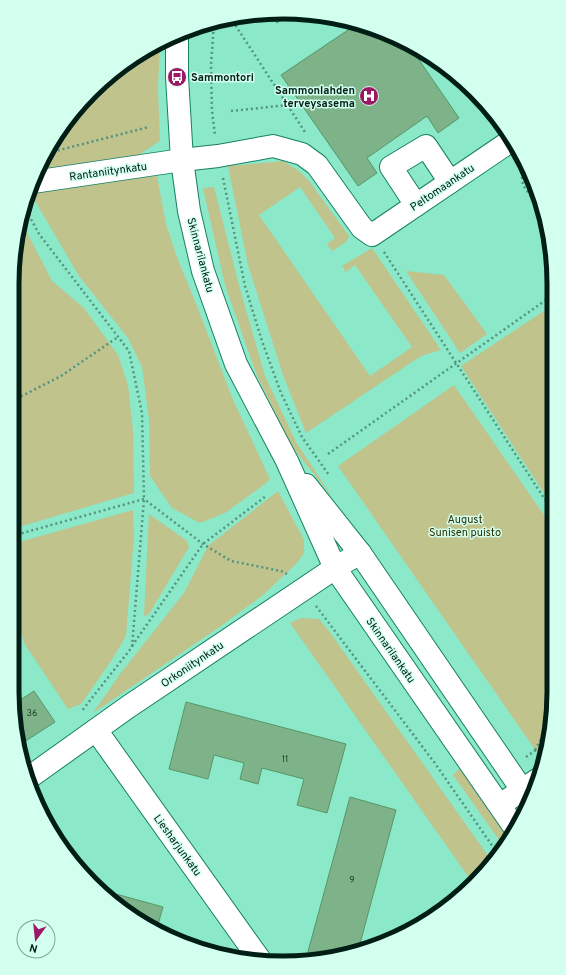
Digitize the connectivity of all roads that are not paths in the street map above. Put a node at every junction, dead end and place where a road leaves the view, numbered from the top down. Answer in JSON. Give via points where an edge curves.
{"nodes":[{"id":1,"x":177,"y":41,"type":"edge"},
{"id":2,"x":507,"y":143,"type":"edge"},
{"id":3,"x":182,"y":160,"type":"junction"},
{"id":4,"x":39,"y":181,"type":"edge"},
{"id":5,"x":450,"y":182,"type":"junction"},
{"id":6,"x":416,"y":205,"type":"junction"},
{"id":7,"x":372,"y":235,"type":"joint"},
{"id":8,"x":287,"y":460,"type":"junction"},
{"id":9,"x":360,"y":553,"type":"junction"},
{"id":10,"x":335,"y":568,"type":"junction"},
{"id":11,"x":96,"y":730,"type":"junction"},
{"id":12,"x":32,"y":775,"type":"edge"},
{"id":13,"x":530,"y":785,"type":"edge"},
{"id":14,"x":529,"y":789,"type":"edge"},
{"id":15,"x":500,"y":805,"type":"junction"},
{"id":16,"x":512,"y":824,"type":"edge"},
{"id":17,"x":256,"y":954,"type":"edge"}],
"edges":[{"from":1,"to":3,"type":"main road","name":"Skinnarilankatu"},
{"from":2,"to":5,"type":"main road","name":"Peltomaankatu"},
{"from":3,"to":4,"type":"main road","name":"Rantaniitynkatu"},
{"from":3,"to":7,"type":"main road","name":"Rantaniitynkatu","via":[[273,146],[302,154],[317,165],[362,228]]},
{"from":3,"to":8,"type":"main road","name":"Skinnarilankatu","via":[[189,211],[203,271],[236,364]]},
{"from":5,"to":6,"type":"main road","name":"Peltomaankatu"},
{"from":5,"to":6,"type":"main road","via":[[426,146],[391,167]]},
{"from":6,"to":7,"type":"main road","name":"Peltomaankatu"},
{"from":8,"to":9,"type":"main road","name":"Skinnarilankatu"},
{"from":8,"to":10,"type":"main road","name":"Skinnarilankatu"},
{"from":9,"to":10,"type":"main road","name":"Orkoniitynkatu"},
{"from":9,"to":13,"type":"main road","name":"Skinnarilankatu"},
{"from":10,"to":11,"type":"main road","name":"Orkoniitynkatu"},
{"from":10,"to":15,"type":"main road","name":"Skinnarilankatu"},
{"from":11,"to":12,"type":"main road","name":"Orkoniitynkatu"},
{"from":11,"to":17,"type":"main road","name":"Liesharjunkatu"},
{"from":14,"to":15,"type":"main road"},
{"from":15,"to":16,"type":"main road","name":"Skinnarilankatu"}]}
